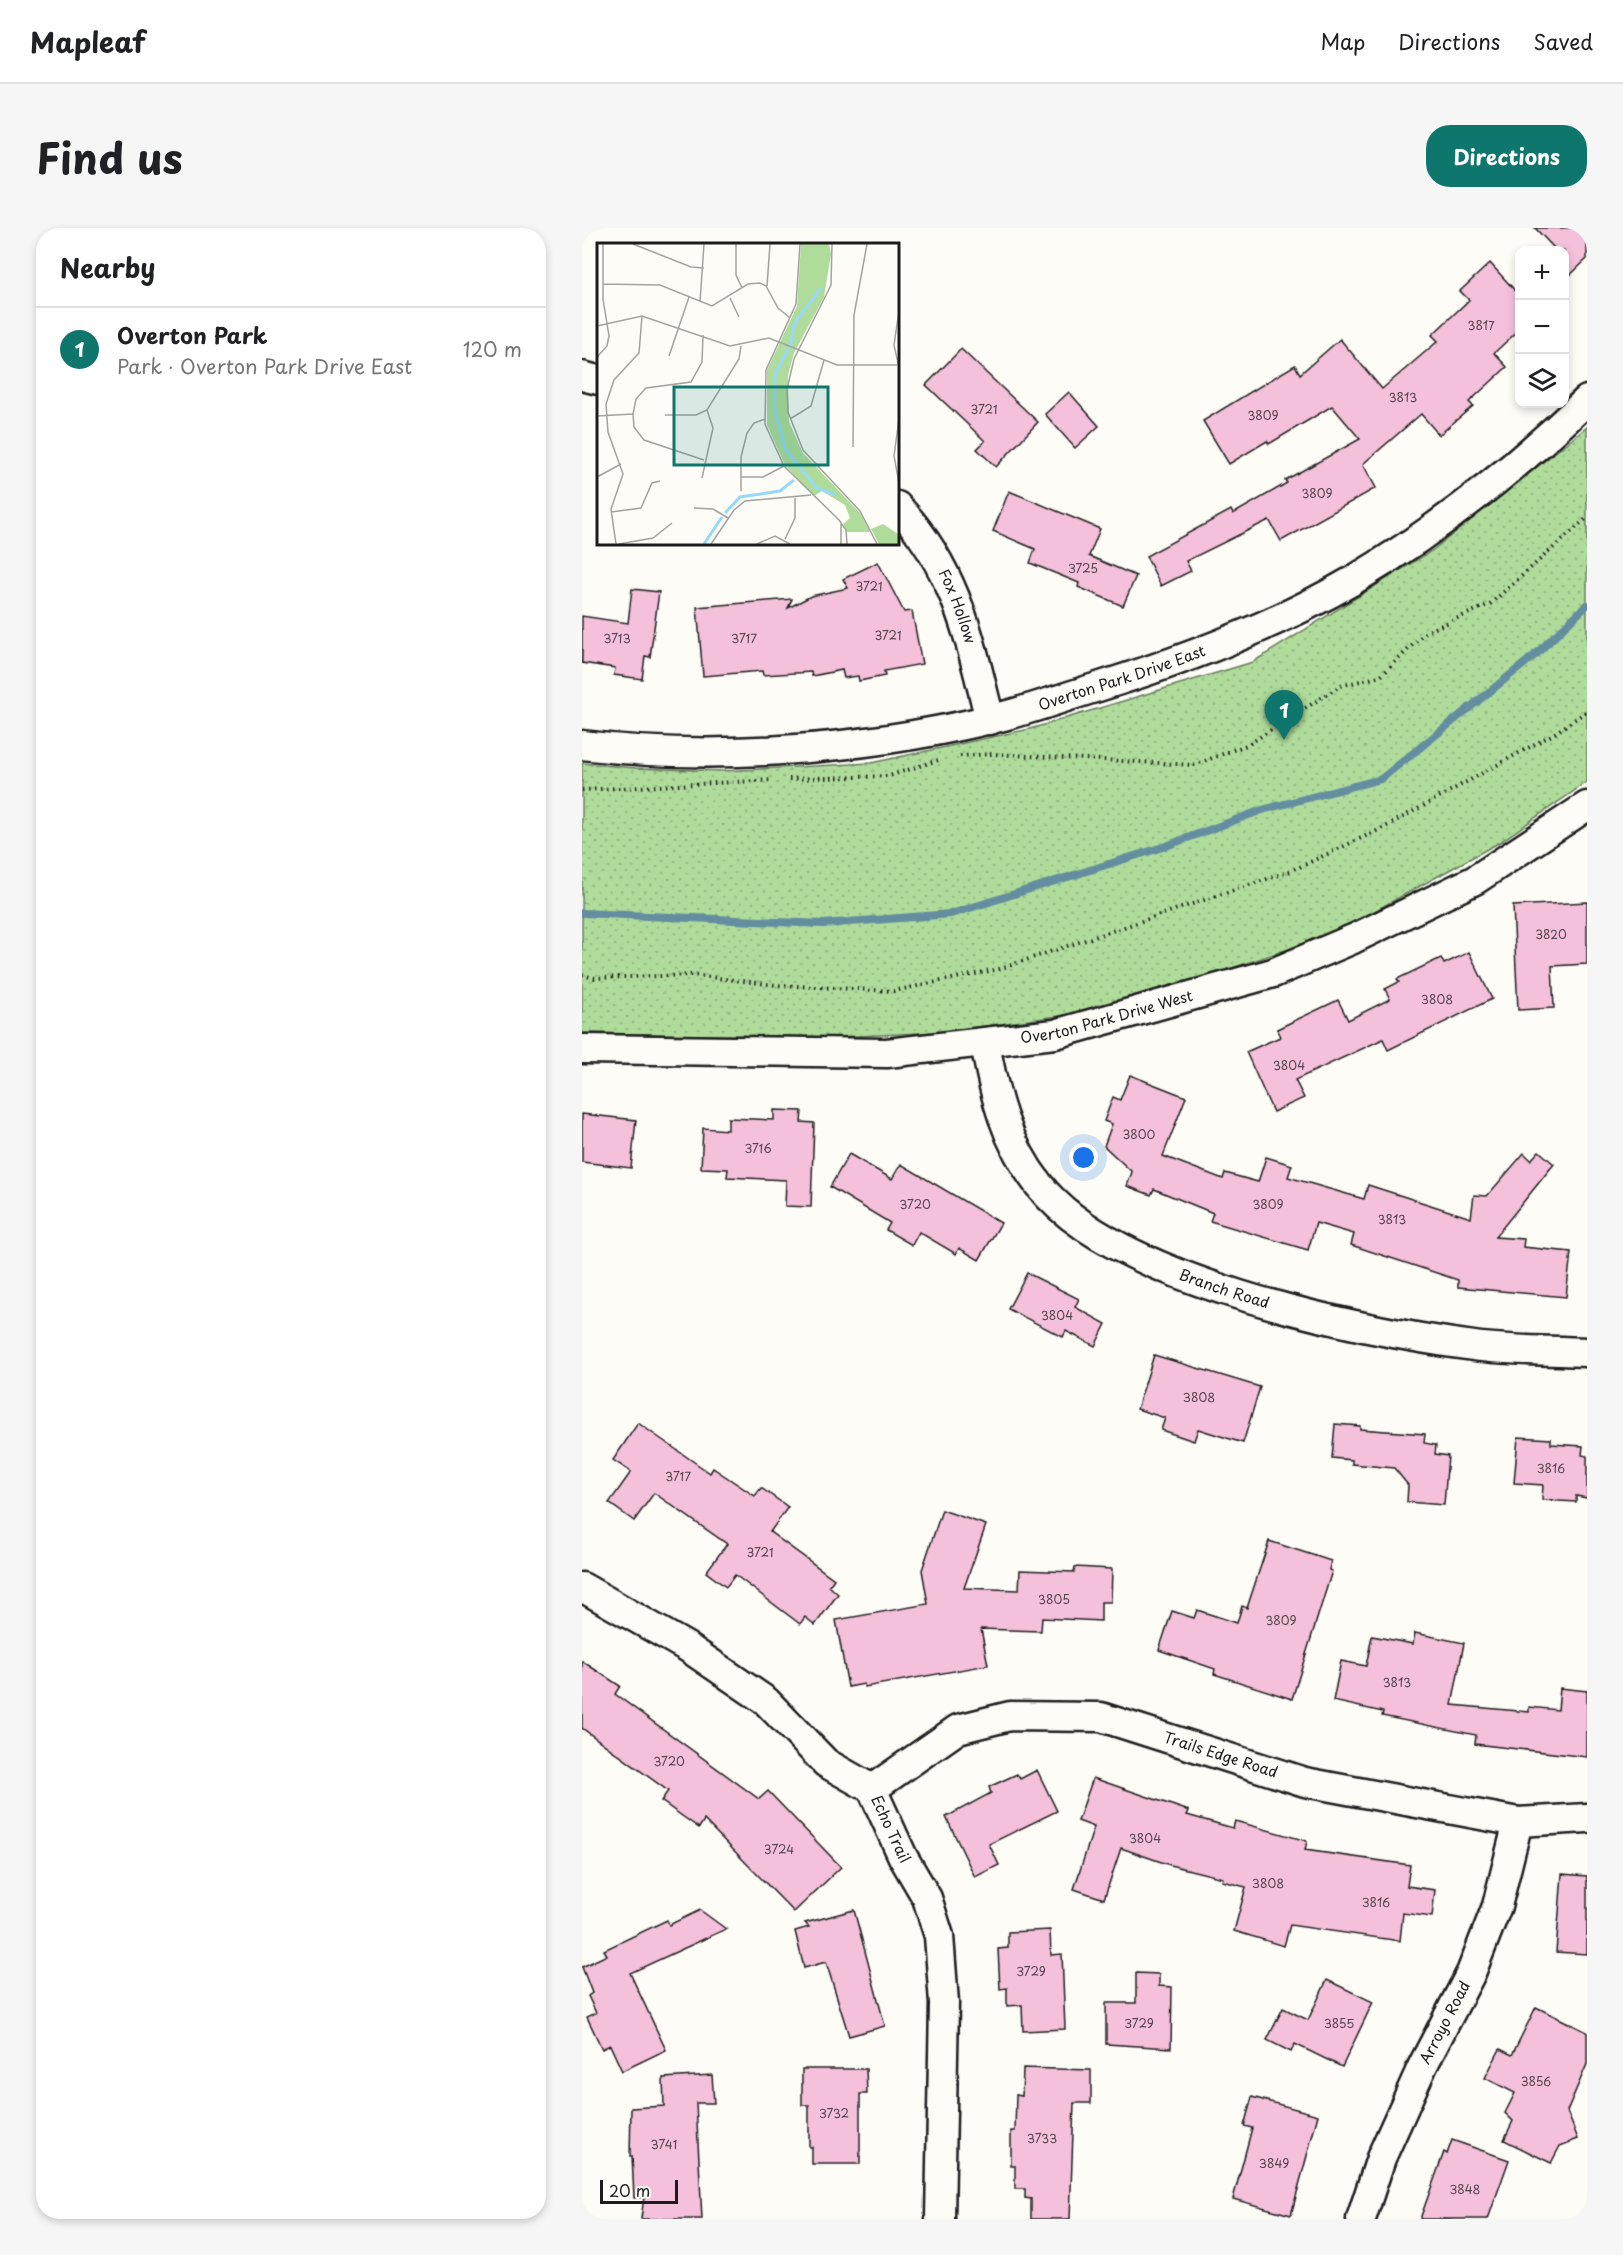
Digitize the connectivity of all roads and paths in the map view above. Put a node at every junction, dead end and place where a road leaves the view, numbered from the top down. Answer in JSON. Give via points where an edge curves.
{"nodes":[{"id":1,"x":582,"y":376,"type":"edge"},
{"id":2,"x":597,"y":380,"type":"edge"},
{"id":3,"x":1587,"y":400,"type":"edge"},
{"id":4,"x":898,"y":507,"type":"edge"},
{"id":5,"x":1587,"y":518,"type":"edge"},
{"id":6,"x":1587,"y":711,"type":"edge"},
{"id":7,"x":990,"y":720,"type":"junction"},
{"id":8,"x":582,"y":745,"type":"edge"},
{"id":9,"x":582,"y":790,"type":"edge"},
{"id":10,"x":1587,"y":806,"type":"edge"},
{"id":11,"x":582,"y":975,"type":"edge"},
{"id":12,"x":985,"y":1042,"type":"junction"},
{"id":13,"x":582,"y":1049,"type":"edge"},
{"id":14,"x":1587,"y":1352,"type":"edge"},
{"id":15,"x":582,"y":1587,"type":"edge"},
{"id":16,"x":872,"y":1789,"type":"junction"},
{"id":17,"x":1587,"y":1818,"type":"edge"},
{"id":18,"x":1518,"y":1822,"type":"junction"},
{"id":19,"x":940,"y":2219,"type":"edge"},
{"id":20,"x":1361,"y":2219,"type":"edge"}],
"edges":[{"from":1,"to":2,"type":"street"},
{"from":3,"to":7,"type":"street","name":"Overton Park Drive East","via":[[1490,488],[1350,582],[1191,656]]},
{"from":4,"to":7,"type":"street","name":"Fox Hollow","via":[[917,528],[951,583]]},
{"from":5,"to":9,"type":"path","via":[[1490,604],[1426,632],[1381,676],[1340,686],[1249,744],[1194,765],[992,754],[948,757],[889,776]]},
{"from":6,"to":11,"type":"path","via":[[1555,733],[1385,826],[1291,872],[999,969],[894,991],[776,985],[692,975]]},
{"from":7,"to":8,"type":"street","name":"Overton Park Drive East","via":[[848,744],[716,752]]},
{"from":10,"to":12,"type":"street","name":"Overton Park Drive West","via":[[1475,880],[1273,973],[1055,1034]]},
{"from":12,"to":13,"type":"street","name":"Overton Park Drive West","via":[[887,1053]]},
{"from":12,"to":14,"type":"street","name":"Branch Road","via":[[993,1088],[1014,1149],[1033,1177],[1068,1214],[1132,1255],[1283,1307],[1404,1335],[1476,1347]]},
{"from":15,"to":16,"type":"street","name":"Echo Trail","via":[[687,1647],[766,1701],[826,1763]]},
{"from":16,"to":18,"type":"street","name":"Trails Edge Road","via":[[958,1728],[1010,1716],[1101,1717],[1305,1782]]},
{"from":16,"to":19,"type":"street","name":"Echo Trail","via":[[927,1898],[939,1936],[944,2003]]},
{"from":17,"to":18,"type":"street","name":"Trails Edge Road"},
{"from":18,"to":20,"type":"street","name":"Arroyo Road","via":[[1497,1906],[1471,1973],[1381,2158]]}]}
